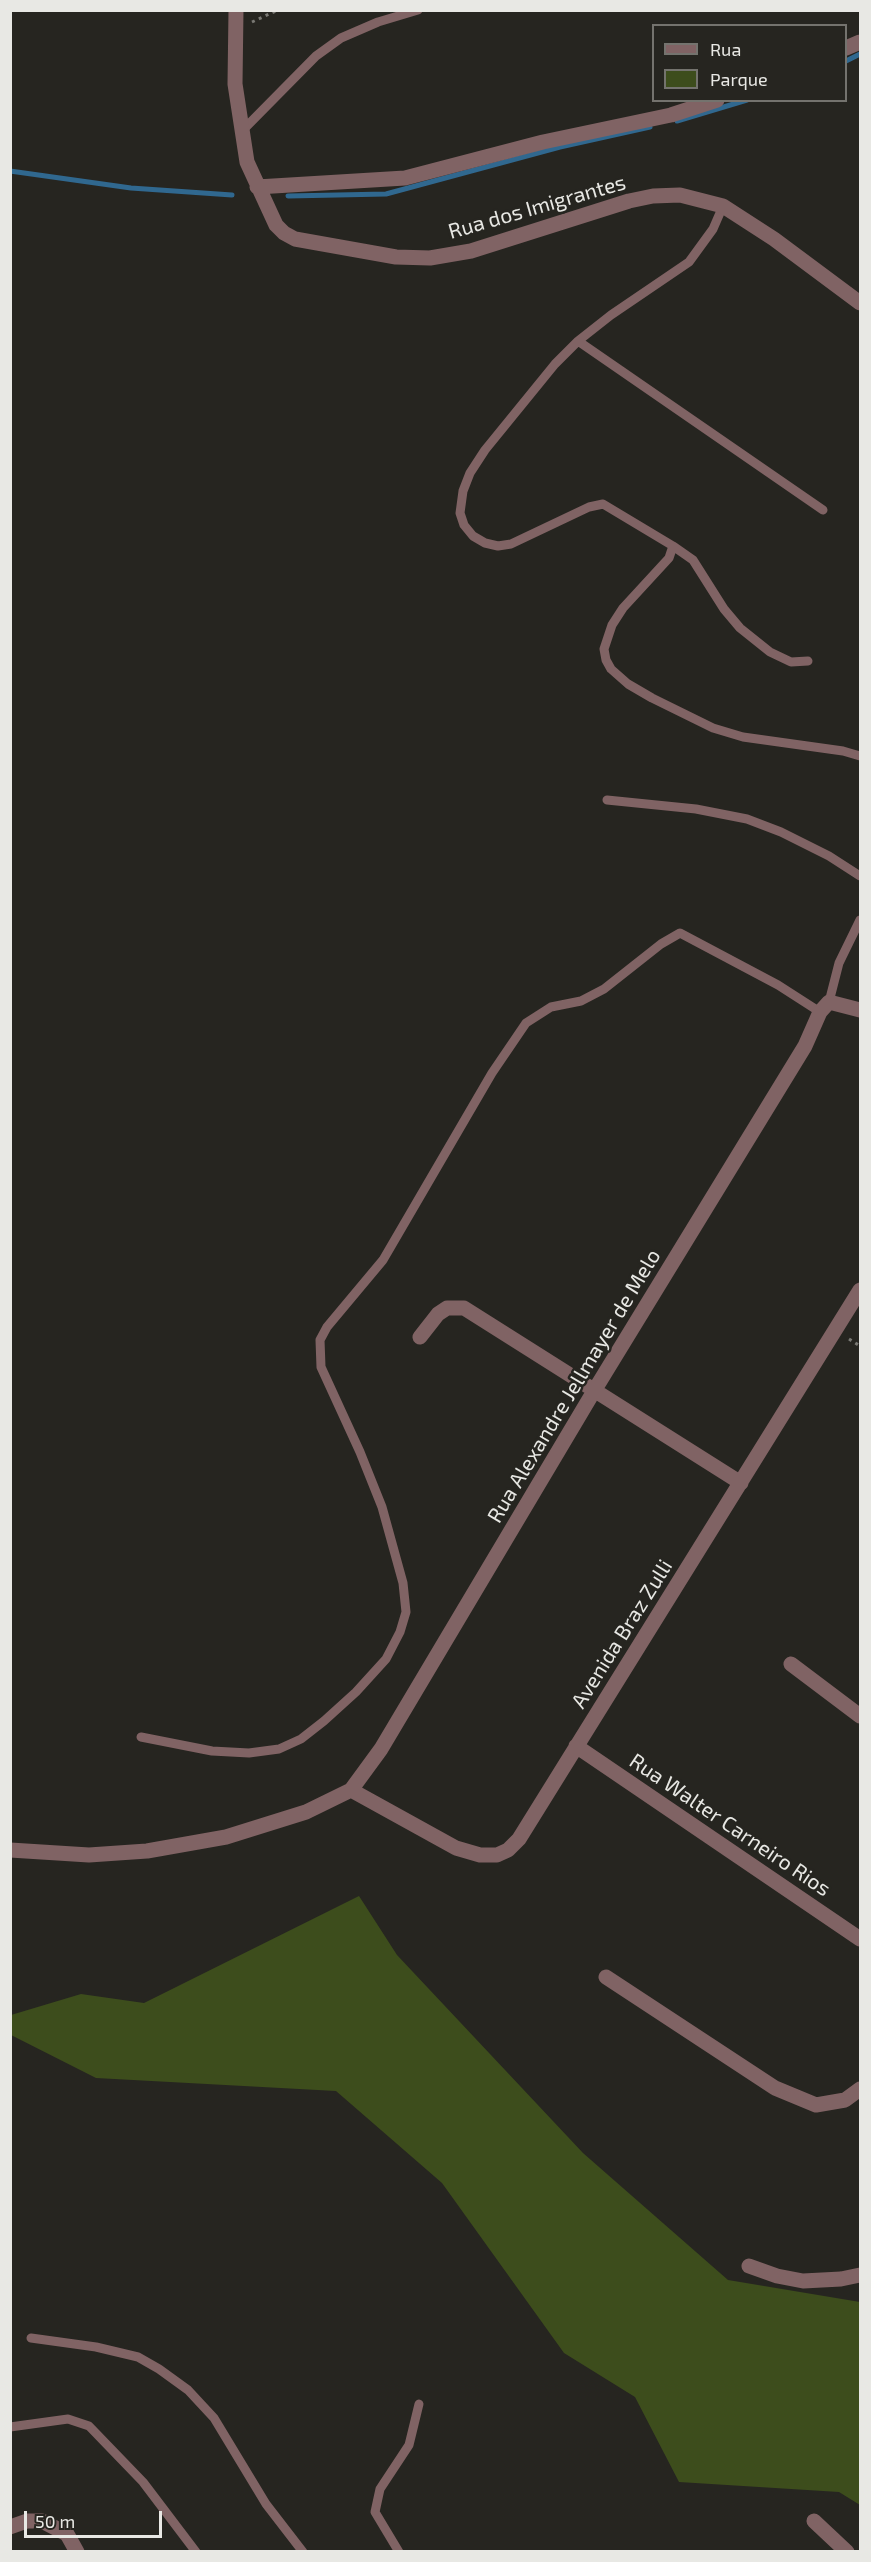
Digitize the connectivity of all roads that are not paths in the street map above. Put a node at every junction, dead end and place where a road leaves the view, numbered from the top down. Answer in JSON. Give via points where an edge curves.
{"nodes":[{"id":1,"x":418,"y":10,"type":"edge"},
{"id":2,"x":236,"y":11,"type":"edge"},
{"id":3,"x":861,"y":42,"type":"edge"},
{"id":4,"x":847,"y":48,"type":"edge"},
{"id":5,"x":711,"y":102,"type":"edge"},
{"id":6,"x":241,"y":132,"type":"junction"},
{"id":7,"x":257,"y":187,"type":"junction"},
{"id":8,"x":723,"y":206,"type":"junction"},
{"id":9,"x":861,"y":303,"type":"edge"},
{"id":10,"x":578,"y":341,"type":"junction"},
{"id":11,"x":823,"y":510,"type":"dead end"},
{"id":12,"x":673,"y":546,"type":"junction"},
{"id":13,"x":808,"y":661,"type":"dead end"},
{"id":14,"x":861,"y":756,"type":"edge"},
{"id":15,"x":607,"y":800,"type":"dead end"},
{"id":16,"x":861,"y":876,"type":"edge"},
{"id":17,"x":861,"y":920,"type":"edge"},
{"id":18,"x":825,"y":1007,"type":"junction"},
{"id":19,"x":861,"y":1010,"type":"edge"},
{"id":20,"x":861,"y":1290,"type":"edge"},
{"id":21,"x":420,"y":1337,"type":"dead end"},
{"id":22,"x":594,"y":1391,"type":"junction"},
{"id":23,"x":741,"y":1483,"type":"junction"},
{"id":24,"x":791,"y":1664,"type":"dead end"},
{"id":25,"x":861,"y":1716,"type":"edge"},
{"id":26,"x":141,"y":1737,"type":"dead end"},
{"id":27,"x":576,"y":1746,"type":"junction"},
{"id":28,"x":351,"y":1790,"type":"junction"},
{"id":29,"x":10,"y":1850,"type":"edge"},
{"id":30,"x":861,"y":1939,"type":"edge"},
{"id":31,"x":606,"y":1977,"type":"dead end"},
{"id":32,"x":861,"y":2090,"type":"edge"},
{"id":33,"x":749,"y":2266,"type":"dead end"},
{"id":34,"x":861,"y":2275,"type":"edge"},
{"id":35,"x":31,"y":2338,"type":"dead end"},
{"id":36,"x":419,"y":2404,"type":"dead end"},
{"id":37,"x":10,"y":2427,"type":"edge"},
{"id":38,"x":814,"y":2522,"type":"dead end"},
{"id":39,"x":10,"y":2527,"type":"edge"},
{"id":40,"x":77,"y":2552,"type":"edge"},
{"id":41,"x":196,"y":2552,"type":"edge"},
{"id":42,"x":303,"y":2552,"type":"edge"},
{"id":43,"x":399,"y":2552,"type":"edge"},
{"id":44,"x":847,"y":2552,"type":"edge"}],
"edges":[{"from":1,"to":6,"type":"lane","via":[[341,38],[316,56]]},
{"from":2,"to":6,"type":"street","name":"Rua dos Imigrantes","via":[[235,84]]},
{"from":3,"to":4,"type":"street"},
{"from":5,"to":7,"type":"street","via":[[671,115],[543,142],[405,178]]},
{"from":6,"to":7,"type":"street","name":"Rua dos Imigrantes"},
{"from":7,"to":8,"type":"street","name":"Rua dos Imigrantes","via":[[276,225],[294,239],[430,258],[471,251],[653,196],[680,195]]},
{"from":8,"to":9,"type":"street","name":"Rua dos Imigrantes"},
{"from":8,"to":10,"type":"lane","via":[[713,229],[688,262]]},
{"from":10,"to":11,"type":"lane"},
{"from":10,"to":12,"type":"lane","via":[[555,364],[470,473],[460,513],[464,525],[473,536],[498,546],[603,504]]},
{"from":12,"to":13,"type":"lane","via":[[693,560],[740,628],[783,660]]},
{"from":12,"to":14,"type":"lane","via":[[669,558],[612,625],[604,648],[611,669],[652,698],[713,728],[744,737]]},
{"from":15,"to":16,"type":"lane","via":[[696,809],[747,819],[829,856]]},
{"from":17,"to":18,"type":"lane","via":[[839,963]]},
{"from":18,"to":19,"type":"street"},
{"from":18,"to":22,"type":"street","name":"Rua Alexandre Jellmayer de Melo"},
{"from":18,"to":26,"type":"lane","via":[[680,933],[604,989],[581,1001],[551,1007],[526,1023],[492,1073],[383,1260],[320,1340],[321,1367],[382,1507],[404,1583],[406,1612],[387,1659],[324,1721],[301,1739],[279,1749],[249,1753],[212,1751]]},
{"from":20,"to":23,"type":"street","name":"Avenida Braz Zulli"},
{"from":21,"to":22,"type":"street","via":[[447,1308],[464,1308]]},
{"from":22,"to":23,"type":"street"},
{"from":22,"to":28,"type":"street","name":"Rua Alexandre Jellmayer de Melo","via":[[381,1749]]},
{"from":23,"to":27,"type":"street","name":"Avenida Braz Zulli"},
{"from":24,"to":25,"type":"street"},
{"from":27,"to":28,"type":"street","name":"Avenida Braz Zulli","via":[[519,1839],[497,1855],[456,1848]]},
{"from":27,"to":30,"type":"street","name":"Rua Walter Carneiro Rios"},
{"from":28,"to":29,"type":"street","via":[[306,1812],[226,1837],[147,1851],[88,1855]]},
{"from":31,"to":32,"type":"street","via":[[775,2088],[816,2105],[845,2100]]},
{"from":33,"to":34,"type":"street","via":[[803,2281]]},
{"from":35,"to":42,"type":"lane","via":[[138,2357],[188,2390],[214,2418],[266,2504]]},
{"from":36,"to":43,"type":"lane","via":[[409,2445],[380,2489],[375,2512]]},
{"from":37,"to":41,"type":"lane","via":[[68,2419],[89,2426],[143,2482]]},
{"from":38,"to":44,"type":"street"},
{"from":39,"to":40,"type":"street","via":[[42,2521],[67,2535]]}]}
